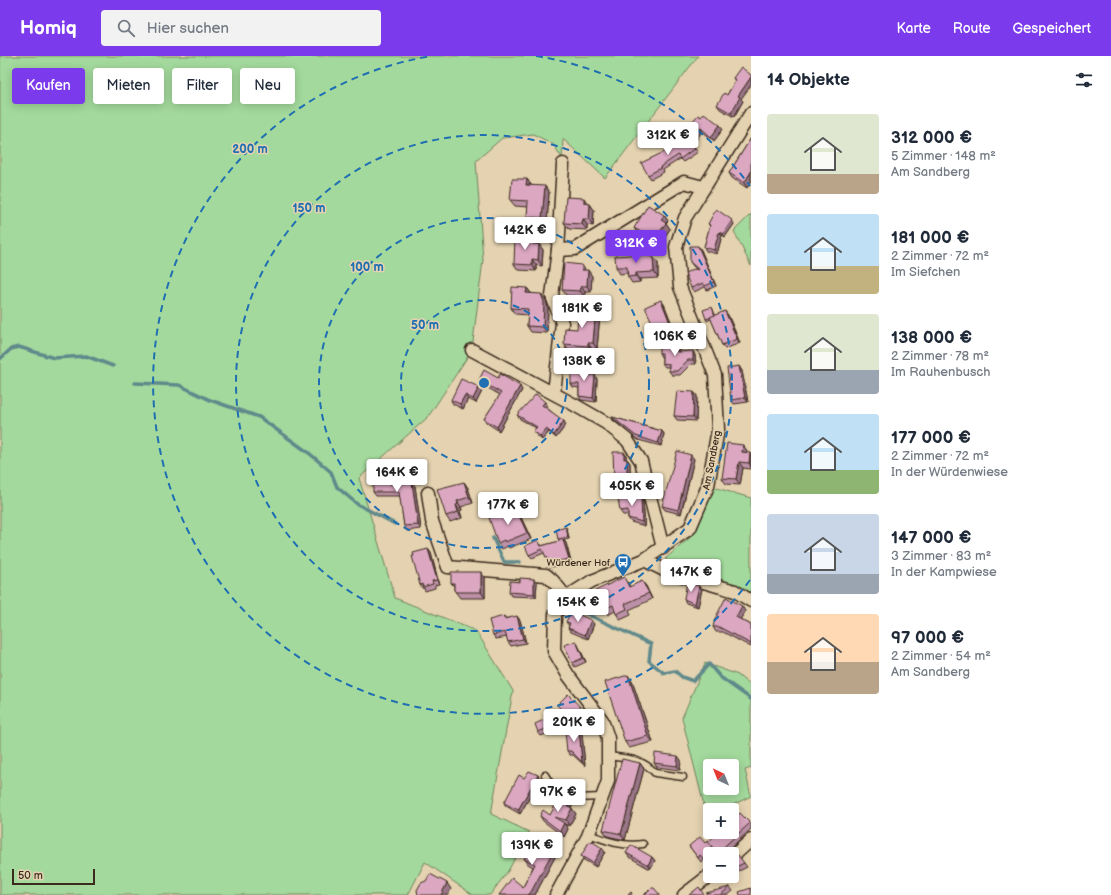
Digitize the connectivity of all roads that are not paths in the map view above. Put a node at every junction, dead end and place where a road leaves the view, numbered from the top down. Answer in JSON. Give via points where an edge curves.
{"nodes":[{"id":1,"x":751,"y":113,"type":"edge"},
{"id":2,"x":563,"y":164,"type":"dead end"},
{"id":3,"x":703,"y":187,"type":"junction"},
{"id":4,"x":558,"y":250,"type":"junction"},
{"id":5,"x":472,"y":350,"type":"dead end"},
{"id":6,"x":554,"y":393,"type":"junction"},
{"id":7,"x":428,"y":493,"type":"dead end"},
{"id":8,"x":663,"y":548,"type":"junction"},
{"id":9,"x":644,"y":560,"type":"junction"},
{"id":10,"x":568,"y":598,"type":"junction"},
{"id":11,"x":751,"y":602,"type":"edge"},
{"id":12,"x":608,"y":756,"type":"junction"},
{"id":13,"x":545,"y":775,"type":"dead end"},
{"id":14,"x":683,"y":777,"type":"dead end"},
{"id":15,"x":602,"y":797,"type":"junction"},
{"id":16,"x":589,"y":834,"type":"junction"},
{"id":17,"x":751,"y":840,"type":"edge"},
{"id":18,"x":643,"y":844,"type":"dead end"},
{"id":19,"x":739,"y":851,"type":"edge"},
{"id":20,"x":703,"y":880,"type":"edge"},
{"id":21,"x":556,"y":895,"type":"edge"},
{"id":22,"x":684,"y":895,"type":"edge"}],
"edges":[{"from":1,"to":3,"type":"street","name":"Am Sandberg"},
{"from":2,"to":4,"type":"street"},
{"from":3,"to":4,"type":"street","via":[[684,182],[575,249]]},
{"from":3,"to":8,"type":"street","name":"Am Sandberg","via":[[685,218],[676,247],[680,287],[715,375],[718,429],[708,486],[690,528]]},
{"from":4,"to":6,"type":"street","via":[[552,296],[562,323]]},
{"from":5,"to":6,"type":"street"},
{"from":6,"to":8,"type":"street","via":[[606,423],[627,440],[641,461]]},
{"from":7,"to":10,"type":"street","via":[[432,521],[448,567],[546,575]]},
{"from":8,"to":9,"type":"street","name":"Am Sandberg"},
{"from":9,"to":10,"type":"street","name":"Am Sandberg","via":[[592,581]]},
{"from":9,"to":11,"type":"street","via":[[666,571],[735,591]]},
{"from":10,"to":12,"type":"street","name":"Am Sandberg","via":[[555,614],[554,651],[568,675],[602,720],[608,738]]},
{"from":12,"to":14,"type":"lane","via":[[642,762],[655,773]]},
{"from":12,"to":15,"type":"street","name":"Am Sandberg","via":[[608,781]]},
{"from":13,"to":15,"type":"lane","via":[[550,783],[576,798]]},
{"from":15,"to":16,"type":"street","name":"Am Sandberg"},
{"from":16,"to":18,"type":"lane","via":[[619,844]]},
{"from":16,"to":21,"type":"street","name":"Am Sandberg"},
{"from":17,"to":19,"type":"street"},
{"from":20,"to":22,"type":"street"}]}
